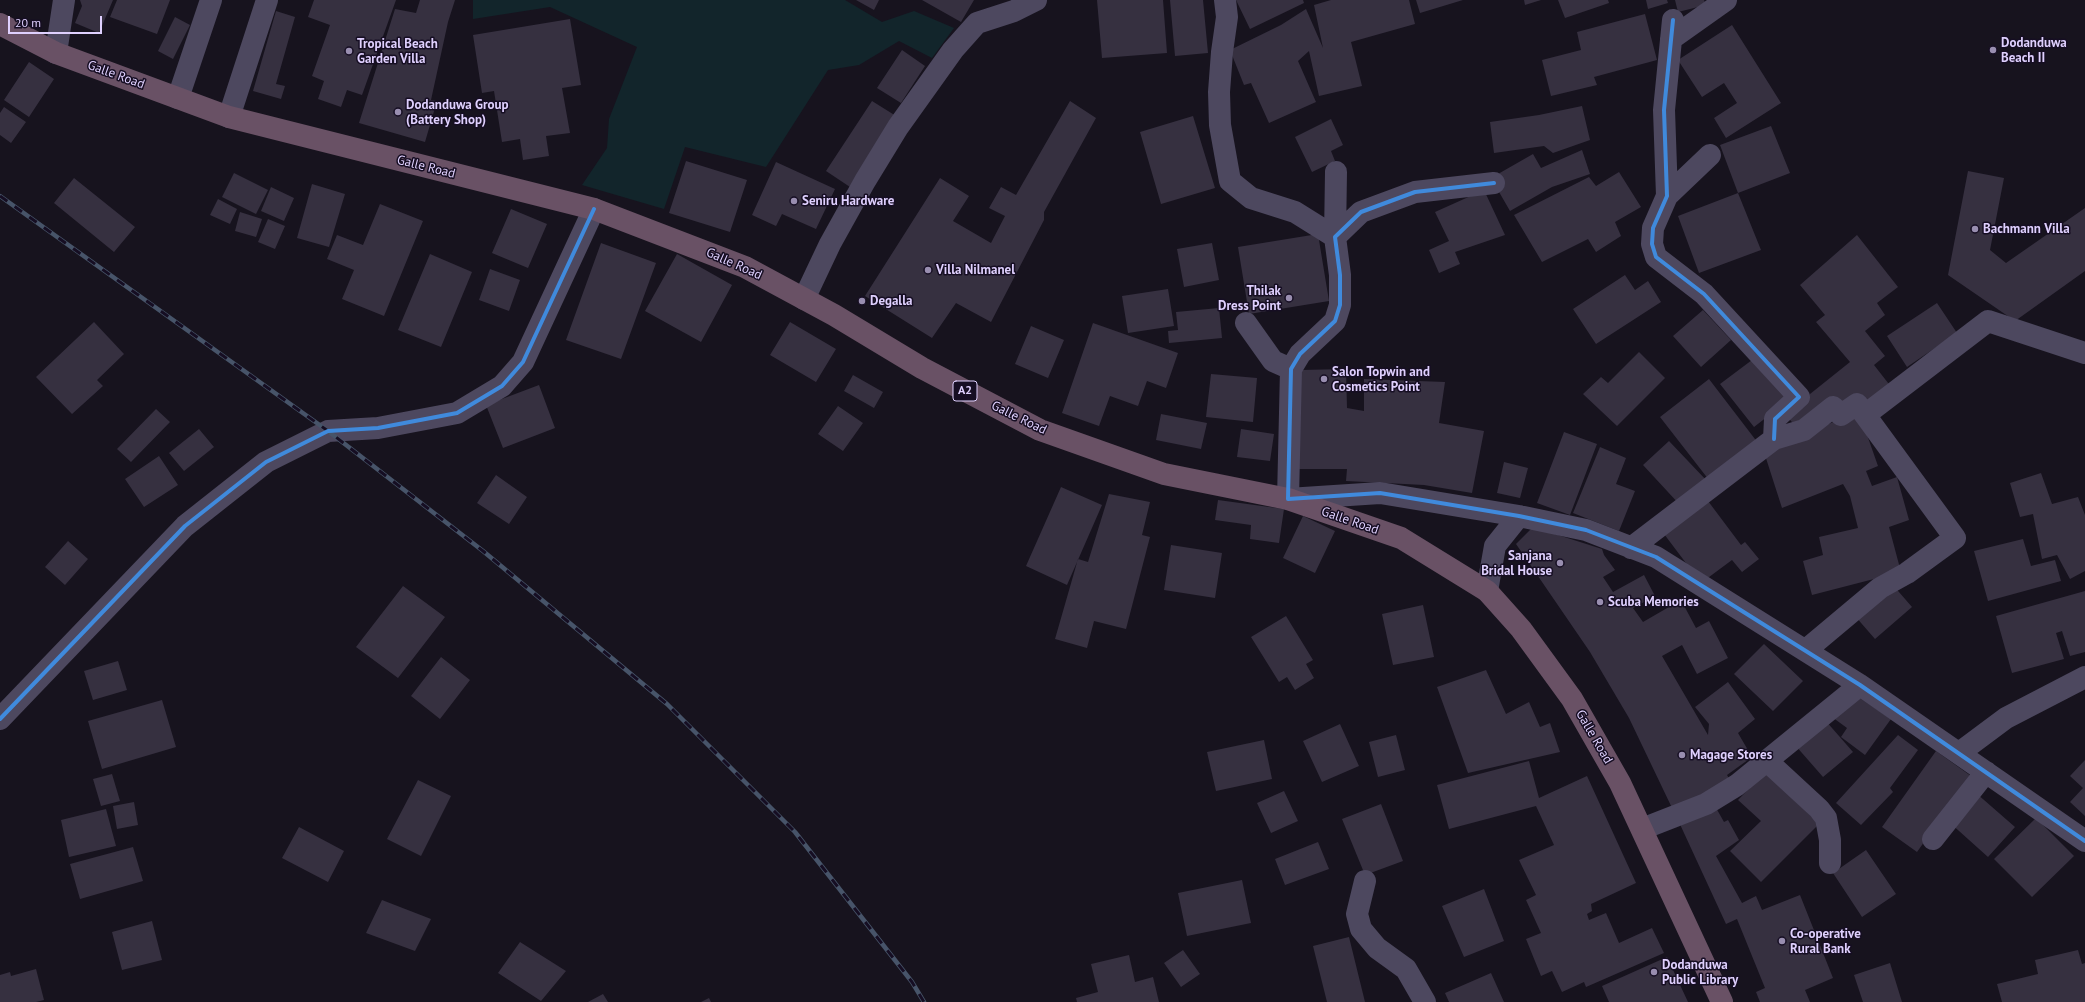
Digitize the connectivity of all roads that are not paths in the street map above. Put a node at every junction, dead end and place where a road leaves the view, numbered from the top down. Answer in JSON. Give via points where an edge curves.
{"nodes":[{"id":1,"x":64,"y":0,"type":"edge"},
{"id":2,"x":211,"y":0,"type":"edge"},
{"id":3,"x":268,"y":0,"type":"edge"},
{"id":4,"x":1036,"y":0,"type":"edge"},
{"id":5,"x":1225,"y":0,"type":"edge"},
{"id":6,"x":1726,"y":0,"type":"edge"},
{"id":7,"x":0,"y":24,"type":"edge"},
{"id":8,"x":56,"y":53,"type":"junction"},
{"id":9,"x":178,"y":98,"type":"junction"},
{"id":10,"x":229,"y":116,"type":"junction"},
{"id":11,"x":1710,"y":155,"type":"dead end"},
{"id":12,"x":1336,"y":172,"type":"dead end"},
{"id":13,"x":1494,"y":183,"type":"dead end"},
{"id":14,"x":1667,"y":196,"type":"junction"},
{"id":15,"x":594,"y":209,"type":"junction"},
{"id":16,"x":1335,"y":237,"type":"junction"},
{"id":17,"x":804,"y":299,"type":"junction"},
{"id":18,"x":1246,"y":323,"type":"dead end"},
{"id":19,"x":2085,"y":353,"type":"edge"},
{"id":20,"x":1291,"y":369,"type":"junction"},
{"id":21,"x":1864,"y":415,"type":"junction"},
{"id":22,"x":1774,"y":439,"type":"junction"},
{"id":23,"x":1288,"y":499,"type":"junction"},
{"id":24,"x":1519,"y":516,"type":"junction"},
{"id":25,"x":1632,"y":548,"type":"junction"},
{"id":26,"x":1487,"y":591,"type":"junction"},
{"id":27,"x":1806,"y":650,"type":"junction"},
{"id":28,"x":2085,"y":678,"type":"edge"},
{"id":29,"x":1860,"y":685,"type":"junction"},
{"id":30,"x":0,"y":719,"type":"edge"},
{"id":31,"x":1959,"y":753,"type":"junction"},
{"id":32,"x":1767,"y":761,"type":"junction"},
{"id":33,"x":1986,"y":772,"type":"junction"},
{"id":34,"x":1642,"y":829,"type":"junction"},
{"id":35,"x":1933,"y":839,"type":"dead end"},
{"id":36,"x":2085,"y":841,"type":"edge"},
{"id":37,"x":1830,"y":863,"type":"dead end"},
{"id":38,"x":1365,"y":881,"type":"dead end"},
{"id":39,"x":1425,"y":1002,"type":"edge"},
{"id":40,"x":1722,"y":1002,"type":"edge"}],
"edges":[{"from":1,"to":8,"type":"street"},
{"from":2,"to":9,"type":"street"},
{"from":3,"to":10,"type":"street"},
{"from":4,"to":17,"type":"street","via":[[977,24],[953,50],[873,167],[830,244]]},
{"from":5,"to":16,"type":"street","via":[[1227,17],[1222,52],[1219,118],[1230,181],[1251,198],[1295,212]]},
{"from":6,"to":14,"type":"street","via":[[1672,30],[1664,110]]},
{"from":7,"to":8,"type":"highway","name":"Galle Road","number":"A2"},
{"from":8,"to":9,"type":"highway","name":"Galle Road","number":"A2"},
{"from":9,"to":10,"type":"highway","name":"Galle Road","number":"A2"},
{"from":10,"to":15,"type":"highway","name":"Galle Road","number":"A2"},
{"from":11,"to":14,"type":"street"},
{"from":12,"to":16,"type":"street"},
{"from":13,"to":16,"type":"street","via":[[1415,192],[1361,212]]},
{"from":14,"to":22,"type":"street","via":[[1653,228],[1652,244],[1656,257],[1704,294],[1799,397],[1775,419]]},
{"from":15,"to":17,"type":"highway","name":"Galle Road","number":"A2","via":[[745,266]]},
{"from":15,"to":30,"type":"street","via":[[523,362],[502,386],[457,412],[378,428],[328,431],[266,462],[185,526]]},
{"from":16,"to":20,"type":"street","via":[[1340,275],[1340,305],[1335,321],[1300,354]]},
{"from":17,"to":23,"type":"highway","name":"Galle Road","number":"A2","via":[[922,368],[1040,430],[1164,474]]},
{"from":18,"to":20,"type":"street","via":[[1273,361]]},
{"from":19,"to":21,"type":"street","via":[[1988,321]]},
{"from":20,"to":23,"type":"street"},
{"from":21,"to":22,"type":"street","via":[[1857,404],[1841,415],[1833,407],[1804,430]]},
{"from":21,"to":27,"type":"street","via":[[1955,538],[1907,573],[1880,588]]},
{"from":22,"to":25,"type":"street"},
{"from":23,"to":24,"type":"street","via":[[1380,493]]},
{"from":23,"to":26,"type":"highway","name":"Galle Road","number":"A2","via":[[1401,538]]},
{"from":24,"to":25,"type":"street","via":[[1586,530]]},
{"from":24,"to":26,"type":"street","via":[[1495,546]]},
{"from":25,"to":27,"type":"street","via":[[1656,557]]},
{"from":26,"to":34,"type":"highway","name":"Galle Road","number":"A2","via":[[1521,629],[1572,699],[1620,783]]},
{"from":27,"to":29,"type":"street"},
{"from":28,"to":31,"type":"street","via":[[2006,718]]},
{"from":29,"to":31,"type":"street"},
{"from":29,"to":32,"type":"street"},
{"from":31,"to":33,"type":"street"},
{"from":32,"to":34,"type":"street","via":[[1737,786],[1706,804]]},
{"from":32,"to":37,"type":"street","via":[[1820,809],[1826,818],[1830,840]]},
{"from":33,"to":35,"type":"street"},
{"from":33,"to":36,"type":"street"},
{"from":34,"to":40,"type":"highway","name":"Galle Road","number":"A2"},
{"from":38,"to":39,"type":"street","via":[[1357,914],[1361,928],[1376,948],[1406,969]]}]}
